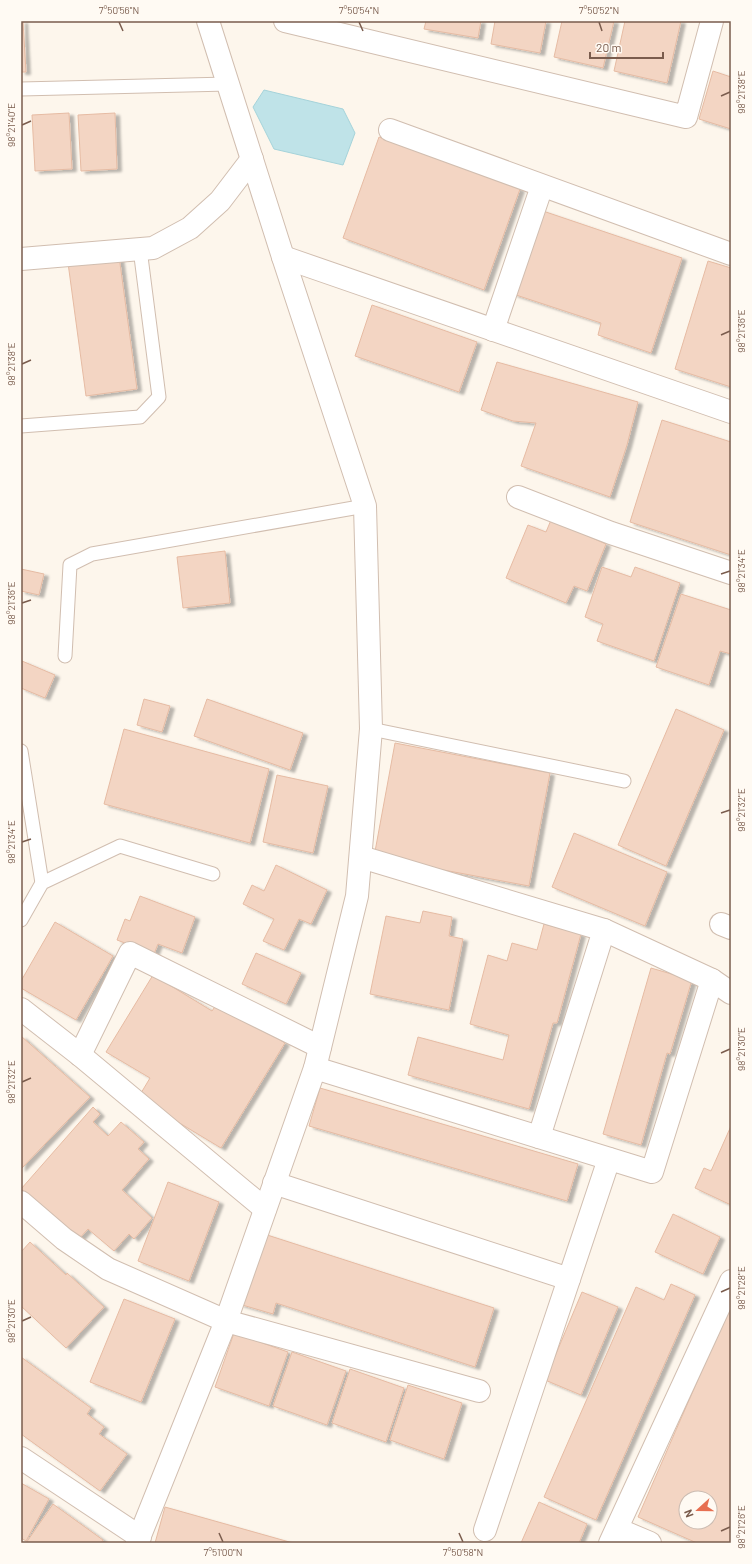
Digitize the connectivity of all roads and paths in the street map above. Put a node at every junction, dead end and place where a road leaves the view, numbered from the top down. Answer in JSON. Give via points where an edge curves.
{"nodes":[{"id":1,"x":208,"y":21,"type":"edge"},
{"id":2,"x":285,"y":21,"type":"edge"},
{"id":3,"x":712,"y":21,"type":"edge"},
{"id":4,"x":228,"y":84,"type":"junction"},
{"id":5,"x":21,"y":89,"type":"edge"},
{"id":6,"x":390,"y":130,"type":"dead end"},
{"id":7,"x":252,"y":159,"type":"junction"},
{"id":8,"x":542,"y":186,"type":"junction"},
{"id":9,"x":140,"y":249,"type":"junction"},
{"id":10,"x":731,"y":254,"type":"edge"},
{"id":11,"x":283,"y":258,"type":"junction"},
{"id":12,"x":21,"y":259,"type":"edge"},
{"id":13,"x":493,"y":330,"type":"junction"},
{"id":14,"x":731,"y":412,"type":"edge"},
{"id":15,"x":21,"y":426,"type":"edge"},
{"id":16,"x":518,"y":497,"type":"dead end"},
{"id":17,"x":365,"y":506,"type":"junction"},
{"id":18,"x":731,"y":573,"type":"edge"},
{"id":19,"x":65,"y":656,"type":"dead end"},
{"id":20,"x":371,"y":729,"type":"junction"},
{"id":21,"x":21,"y":751,"type":"edge"},
{"id":22,"x":624,"y":781,"type":"dead end"},
{"id":23,"x":361,"y":857,"type":"junction"},
{"id":24,"x":213,"y":874,"type":"dead end"},
{"id":25,"x":42,"y":883,"type":"junction"},
{"id":26,"x":21,"y":920,"type":"edge"},
{"id":27,"x":604,"y":930,"type":"junction"},
{"id":28,"x":712,"y":980,"type":"junction"},
{"id":29,"x":731,"y":993,"type":"edge"},
{"id":30,"x":21,"y":1009,"type":"edge"},
{"id":31,"x":320,"y":1047,"type":"junction"},
{"id":32,"x":80,"y":1055,"type":"junction"},
{"id":33,"x":315,"y":1068,"type":"junction"},
{"id":34,"x":539,"y":1137,"type":"junction"},
{"id":35,"x":609,"y":1159,"type":"junction"},
{"id":36,"x":274,"y":1184,"type":"junction"},
{"id":37,"x":21,"y":1202,"type":"edge"},
{"id":38,"x":265,"y":1209,"type":"junction"},
{"id":39,"x":569,"y":1279,"type":"junction"},
{"id":40,"x":731,"y":1281,"type":"edge"},
{"id":41,"x":226,"y":1321,"type":"junction"},
{"id":42,"x":479,"y":1391,"type":"dead end"},
{"id":43,"x":21,"y":1458,"type":"edge"},
{"id":44,"x":485,"y":1530,"type":"dead end"},
{"id":45,"x":614,"y":1536,"type":"edge"},
{"id":46,"x":138,"y":1540,"type":"edge"},
{"id":47,"x":650,"y":1543,"type":"edge"}],
"edges":[{"from":1,"to":4,"type":"street"},
{"from":2,"to":3,"type":"street","via":[[686,117]]},
{"from":4,"to":5,"type":"lane"},
{"from":4,"to":7,"type":"street"},
{"from":6,"to":8,"type":"street"},
{"from":7,"to":9,"type":"street","via":[[220,201],[190,228],[153,248]]},
{"from":7,"to":11,"type":"street"},
{"from":8,"to":10,"type":"street"},
{"from":8,"to":13,"type":"street"},
{"from":9,"to":12,"type":"street"},
{"from":9,"to":15,"type":"lane","via":[[159,397],[140,417]]},
{"from":11,"to":13,"type":"street"},
{"from":11,"to":17,"type":"street"},
{"from":13,"to":14,"type":"street"},
{"from":16,"to":18,"type":"street","via":[[611,534]]},
{"from":17,"to":19,"type":"lane","via":[[92,554],[70,565]]},
{"from":17,"to":20,"type":"street"},
{"from":20,"to":22,"type":"lane"},
{"from":20,"to":23,"type":"street"},
{"from":21,"to":25,"type":"lane"},
{"from":23,"to":27,"type":"street"},
{"from":23,"to":31,"type":"street","via":[[357,896]]},
{"from":24,"to":25,"type":"lane","via":[[120,846]]},
{"from":25,"to":26,"type":"lane"},
{"from":27,"to":28,"type":"street"},
{"from":27,"to":34,"type":"street"},
{"from":28,"to":29,"type":"street"},
{"from":28,"to":35,"type":"street","via":[[652,1172]]},
{"from":30,"to":32,"type":"street"},
{"from":31,"to":32,"type":"street","via":[[130,953]]},
{"from":31,"to":33,"type":"street"},
{"from":32,"to":38,"type":"street"},
{"from":33,"to":34,"type":"street"},
{"from":33,"to":36,"type":"street"},
{"from":34,"to":35,"type":"street"},
{"from":35,"to":39,"type":"street"},
{"from":36,"to":38,"type":"street"},
{"from":36,"to":39,"type":"street"},
{"from":37,"to":41,"type":"street","via":[[64,1239],[108,1269]]},
{"from":38,"to":41,"type":"street"},
{"from":39,"to":44,"type":"street"},
{"from":40,"to":45,"type":"street"},
{"from":41,"to":42,"type":"street"},
{"from":41,"to":46,"type":"street"},
{"from":43,"to":46,"type":"street"},
{"from":45,"to":47,"type":"street"}]}
